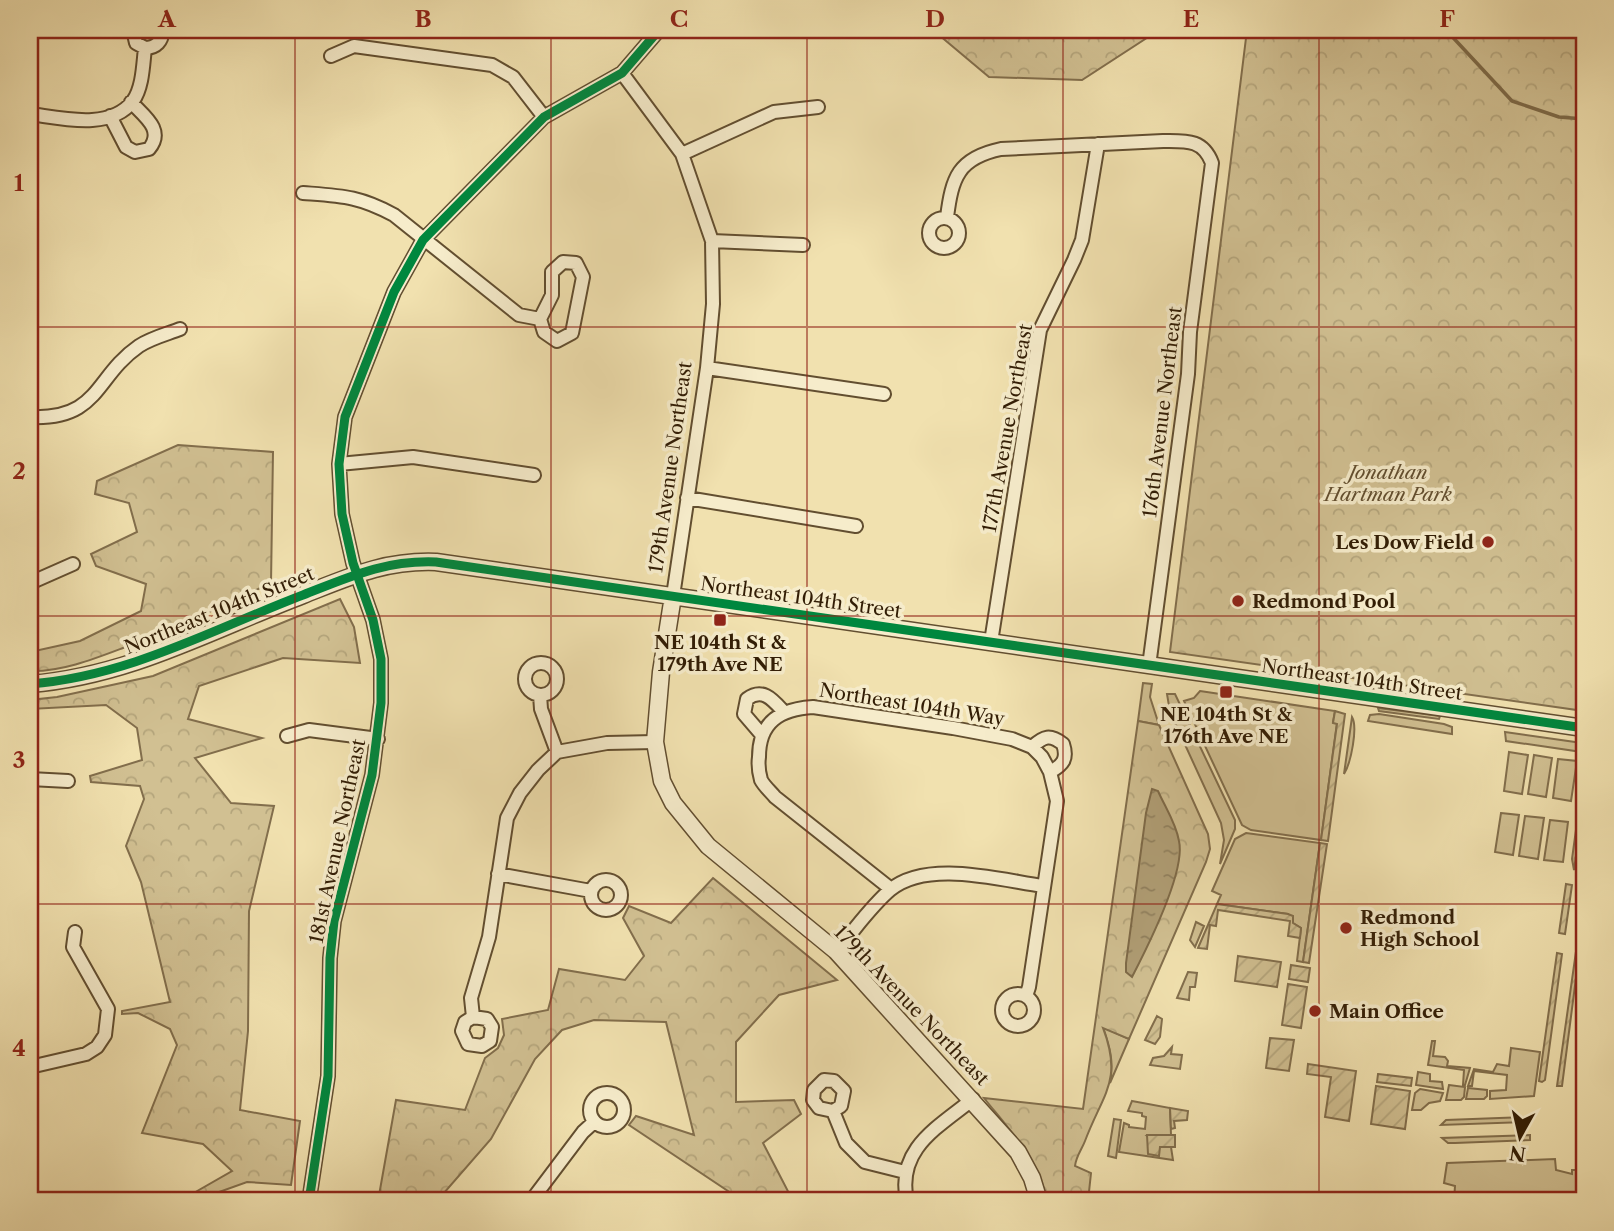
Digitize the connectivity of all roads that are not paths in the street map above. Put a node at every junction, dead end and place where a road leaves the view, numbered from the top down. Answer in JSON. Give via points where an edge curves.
{"nodes":[{"id":1,"x":133,"y":30,"type":"edge"},
{"id":2,"x":162,"y":30,"type":"edge"},
{"id":3,"x":659,"y":30,"type":"edge"},
{"id":4,"x":145,"y":48,"type":"junction"},
{"id":5,"x":331,"y":56,"type":"dead end"},
{"id":6,"x":622,"y":73,"type":"junction"},
{"id":7,"x":131,"y":102,"type":"junction"},
{"id":8,"x":818,"y":107,"type":"dead end"},
{"id":9,"x":30,"y":114,"type":"edge"},
{"id":10,"x":110,"y":116,"type":"junction"},
{"id":11,"x":544,"y":117,"type":"junction"},
{"id":12,"x":1098,"y":144,"type":"junction"},
{"id":13,"x":682,"y":154,"type":"junction"},
{"id":14,"x":303,"y":193,"type":"dead end"},
{"id":15,"x":947,"y":217,"type":"dead end"},
{"id":16,"x":423,"y":240,"type":"junction"},
{"id":17,"x":712,"y":241,"type":"junction"},
{"id":18,"x":803,"y":246,"type":"dead end"},
{"id":19,"x":540,"y":319,"type":"junction"},
{"id":20,"x":180,"y":329,"type":"dead end"},
{"id":21,"x":707,"y":368,"type":"junction"},
{"id":22,"x":884,"y":394,"type":"dead end"},
{"id":23,"x":30,"y":417,"type":"edge"},
{"id":24,"x":339,"y":464,"type":"junction"},
{"id":25,"x":534,"y":475,"type":"dead end"},
{"id":26,"x":687,"y":498,"type":"junction"},
{"id":27,"x":856,"y":526,"type":"dead end"},
{"id":28,"x":73,"y":564,"type":"dead end"},
{"id":29,"x":356,"y":574,"type":"junction"},
{"id":30,"x":30,"y":583,"type":"edge"},
{"id":31,"x":673,"y":596,"type":"junction"},
{"id":32,"x":991,"y":642,"type":"junction"},
{"id":33,"x":1149,"y":666,"type":"junction"},
{"id":34,"x":30,"y":684,"type":"edge"},
{"id":35,"x":540,"y":695,"type":"dead end"},
{"id":36,"x":784,"y":712,"type":"junction"},
{"id":37,"x":1584,"y":728,"type":"edge"},
{"id":38,"x":762,"y":735,"type":"junction"},
{"id":39,"x":287,"y":736,"type":"dead end"},
{"id":40,"x":378,"y":739,"type":"junction"},
{"id":41,"x":655,"y":742,"type":"junction"},
{"id":42,"x":1032,"y":747,"type":"junction"},
{"id":43,"x":557,"y":752,"type":"junction"},
{"id":44,"x":1050,"y":772,"type":"junction"},
{"id":45,"x":30,"y":779,"type":"edge"},
{"id":46,"x":68,"y":781,"type":"dead end"},
{"id":47,"x":498,"y":874,"type":"junction"},
{"id":48,"x":1043,"y":887,"type":"junction"},
{"id":49,"x":891,"y":889,"type":"junction"},
{"id":50,"x":591,"y":891,"type":"dead end"},
{"id":51,"x":75,"y":932,"type":"dead end"},
{"id":52,"x":836,"y":951,"type":"junction"},
{"id":53,"x":1026,"y":996,"type":"dead end"},
{"id":54,"x":473,"y":1017,"type":"dead end"},
{"id":55,"x":30,"y":1067,"type":"edge"},
{"id":56,"x":972,"y":1099,"type":"junction"},
{"id":57,"x":833,"y":1111,"type":"dead end"},
{"id":58,"x":594,"y":1122,"type":"dead end"},
{"id":59,"x":905,"y":1172,"type":"junction"},
{"id":60,"x":67,"y":1201,"type":"edge"},
{"id":61,"x":125,"y":1201,"type":"edge"},
{"id":62,"x":309,"y":1201,"type":"edge"},
{"id":63,"x":531,"y":1201,"type":"edge"},
{"id":64,"x":907,"y":1201,"type":"edge"},
{"id":65,"x":1039,"y":1201,"type":"edge"}],
"edges":[{"from":1,"to":4,"type":"street","via":[[136,43]]},
{"from":2,"to":4,"type":"street","via":[[156,46]]},
{"from":3,"to":6,"type":"street","name":"181st Avenue Northeast"},
{"from":4,"to":7,"type":"street","via":[[140,84]]},
{"from":5,"to":11,"type":"street","via":[[354,46],[492,65],[513,77]]},
{"from":6,"to":11,"type":"street","name":"181st Avenue Northeast"},
{"from":6,"to":13,"type":"street","name":"179th Avenue Northeast"},
{"from":7,"to":10,"type":"street"},
{"from":7,"to":10,"type":"street","via":[[155,132],[149,149],[135,152],[126,147]]},
{"from":8,"to":13,"type":"street","via":[[774,112]]},
{"from":9,"to":10,"type":"street","via":[[101,120]]},
{"from":11,"to":16,"type":"street","name":"181st Avenue Northeast"},
{"from":12,"to":15,"type":"street","via":[[984,153],[958,173]]},
{"from":12,"to":32,"type":"street","name":"177th Avenue Northeast","via":[[1082,240],[1040,330]]},
{"from":12,"to":33,"type":"street","name":"176th Avenue Northeast","via":[[1186,141],[1203,147],[1212,163]]},
{"from":13,"to":17,"type":"street","name":"179th Avenue Northeast"},
{"from":14,"to":16,"type":"street","via":[[352,197],[374,204]]},
{"from":16,"to":19,"type":"street","via":[[519,315]]},
{"from":16,"to":24,"type":"street","name":"181st Avenue Northeast","via":[[394,292],[367,358],[345,417]]},
{"from":17,"to":18,"type":"street"},
{"from":17,"to":21,"type":"street","name":"179th Avenue Northeast"},
{"from":19,"to":19,"type":"street","via":[[552,295],[552,272],[563,262],[576,263],[583,277],[572,333],[557,341],[544,332]]},
{"from":20,"to":23,"type":"street","via":[[141,344],[122,360],[93,398],[73,410],[51,418]]},
{"from":21,"to":22,"type":"street"},
{"from":21,"to":26,"type":"street","name":"179th Avenue Northeast"},
{"from":24,"to":25,"type":"street","via":[[413,457]]},
{"from":24,"to":29,"type":"street","name":"181st Avenue Northeast","via":[[342,514]]},
{"from":26,"to":27,"type":"street"},
{"from":26,"to":31,"type":"street","name":"179th Avenue Northeast"},
{"from":28,"to":30,"type":"street"},
{"from":29,"to":31,"type":"street","name":"Northeast 104th Street","via":[[408,561],[436,562]]},
{"from":29,"to":34,"type":"street","name":"Northeast 104th Street","via":[[145,660]]},
{"from":29,"to":40,"type":"street","name":"181st Avenue Northeast","via":[[381,659]]},
{"from":31,"to":32,"type":"street","name":"Northeast 104th Street"},
{"from":31,"to":41,"type":"street","name":"179th Avenue Northeast"},
{"from":32,"to":33,"type":"street","name":"Northeast 104th Street"},
{"from":33,"to":37,"type":"street","name":"Northeast 104th Street"},
{"from":35,"to":43,"type":"street"},
{"from":36,"to":38,"type":"street"},
{"from":36,"to":38,"type":"street","via":[[768,696],[757,694],[747,699],[744,715]]},
{"from":36,"to":42,"type":"street","name":"Northeast 104th Way","via":[[813,707],[992,734]]},
{"from":38,"to":49,"type":"street","via":[[758,764],[762,781],[775,797]]},
{"from":39,"to":40,"type":"street","via":[[309,730]]},
{"from":40,"to":62,"type":"street","name":"181st Avenue Northeast","via":[[334,921],[328,1076]]},
{"from":41,"to":43,"type":"street"},
{"from":41,"to":52,"type":"street","name":"179th Avenue Northeast","via":[[662,781],[686,821],[708,846]]},
{"from":42,"to":44,"type":"street","name":"Northeast 104th Way"},
{"from":42,"to":44,"type":"street","name":"Northeast 104th Way","via":[[1049,737],[1063,744],[1065,760]]},
{"from":43,"to":47,"type":"street","via":[[520,793],[507,818]]},
{"from":44,"to":48,"type":"street","name":"Northeast 104th Way","via":[[1057,801]]},
{"from":45,"to":46,"type":"street"},
{"from":47,"to":50,"type":"street"},
{"from":47,"to":54,"type":"street","via":[[489,937],[471,998]]},
{"from":48,"to":49,"type":"street","via":[[944,873],[922,875]]},
{"from":48,"to":53,"type":"street","name":"Northeast 104th Way"},
{"from":49,"to":52,"type":"street"},
{"from":51,"to":55,"type":"street","via":[[73,947],[108,1009],[105,1035],[86,1054]]},
{"from":52,"to":56,"type":"street","name":"179th Avenue Northeast"},
{"from":56,"to":59,"type":"street","via":[[923,1140]]},
{"from":56,"to":65,"type":"street","name":"179th Avenue Northeast","via":[[1018,1152]]},
{"from":57,"to":59,"type":"street","via":[[846,1143],[865,1162]]},
{"from":58,"to":63,"type":"street"},
{"from":59,"to":64,"type":"street"},
{"from":60,"to":61,"type":"street"}]}
